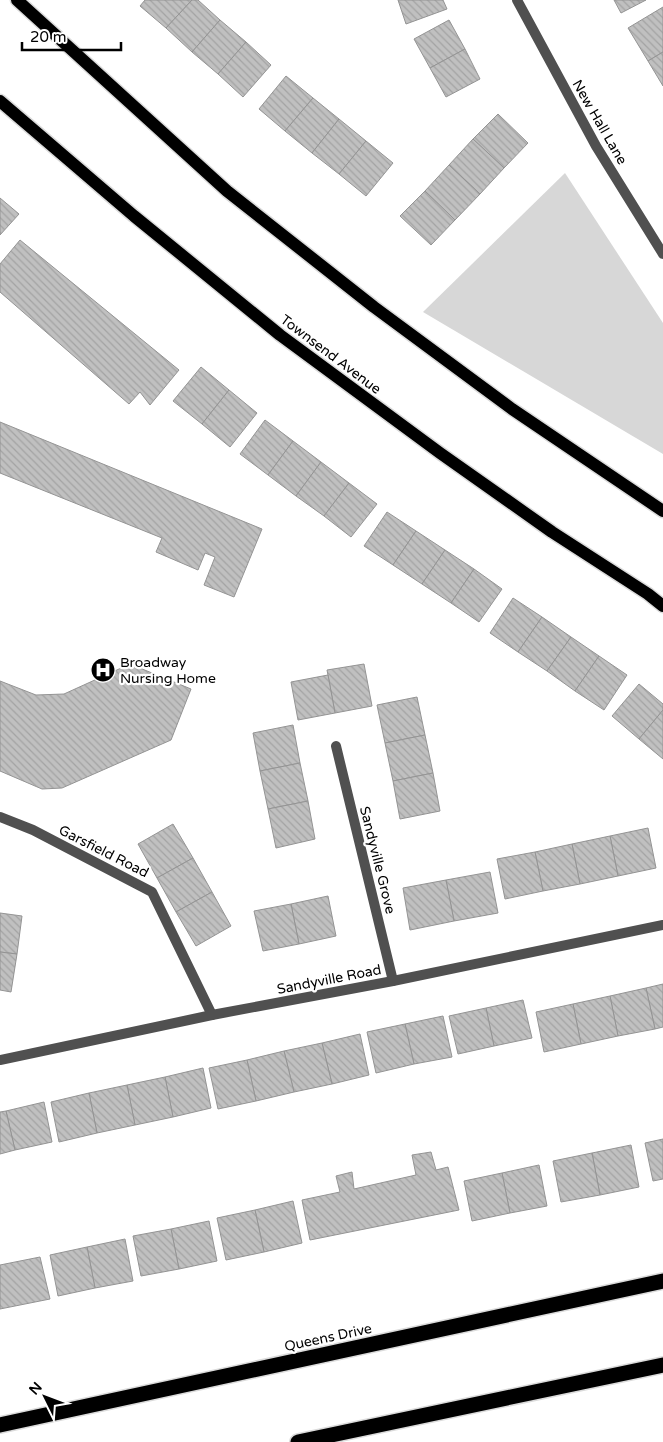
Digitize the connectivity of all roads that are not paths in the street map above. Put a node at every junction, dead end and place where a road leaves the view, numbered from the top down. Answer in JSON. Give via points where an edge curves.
{"nodes":[{"id":1,"x":17,"y":0,"type":"edge"},
{"id":2,"x":517,"y":0,"type":"edge"},
{"id":3,"x":0,"y":101,"type":"edge"},
{"id":4,"x":663,"y":254,"type":"edge"},
{"id":5,"x":663,"y":511,"type":"edge"},
{"id":6,"x":663,"y":606,"type":"edge"},
{"id":7,"x":336,"y":746,"type":"dead end"},
{"id":8,"x":0,"y":818,"type":"edge"},
{"id":9,"x":663,"y":925,"type":"edge"},
{"id":10,"x":393,"y":981,"type":"junction"},
{"id":11,"x":212,"y":1015,"type":"junction"},
{"id":12,"x":0,"y":1060,"type":"edge"},
{"id":13,"x":663,"y":1281,"type":"edge"},
{"id":14,"x":663,"y":1365,"type":"edge"},
{"id":15,"x":0,"y":1425,"type":"edge"},
{"id":16,"x":298,"y":1442,"type":"edge"}],
"edges":[{"from":1,"to":5,"type":"main road","via":[[227,191],[374,307],[512,409]]},
{"from":2,"to":4,"type":"street","name":"New Hall Lane","via":[[596,146]]},
{"from":3,"to":6,"type":"main road","name":"Townsend Avenue","via":[[280,335],[440,453]]},
{"from":7,"to":10,"type":"street","name":"Sandyville Grove"},
{"from":8,"to":11,"type":"street","name":"Garsfield Road","via":[[33,830],[152,892]]},
{"from":9,"to":10,"type":"street","name":"Sandyville Road"},
{"from":10,"to":11,"type":"street","name":"Sandyville Road"},
{"from":11,"to":12,"type":"street","name":"Sandyville Road"},
{"from":13,"to":15,"type":"highway","name":"Queens Drive"},
{"from":14,"to":16,"type":"highway"}]}
